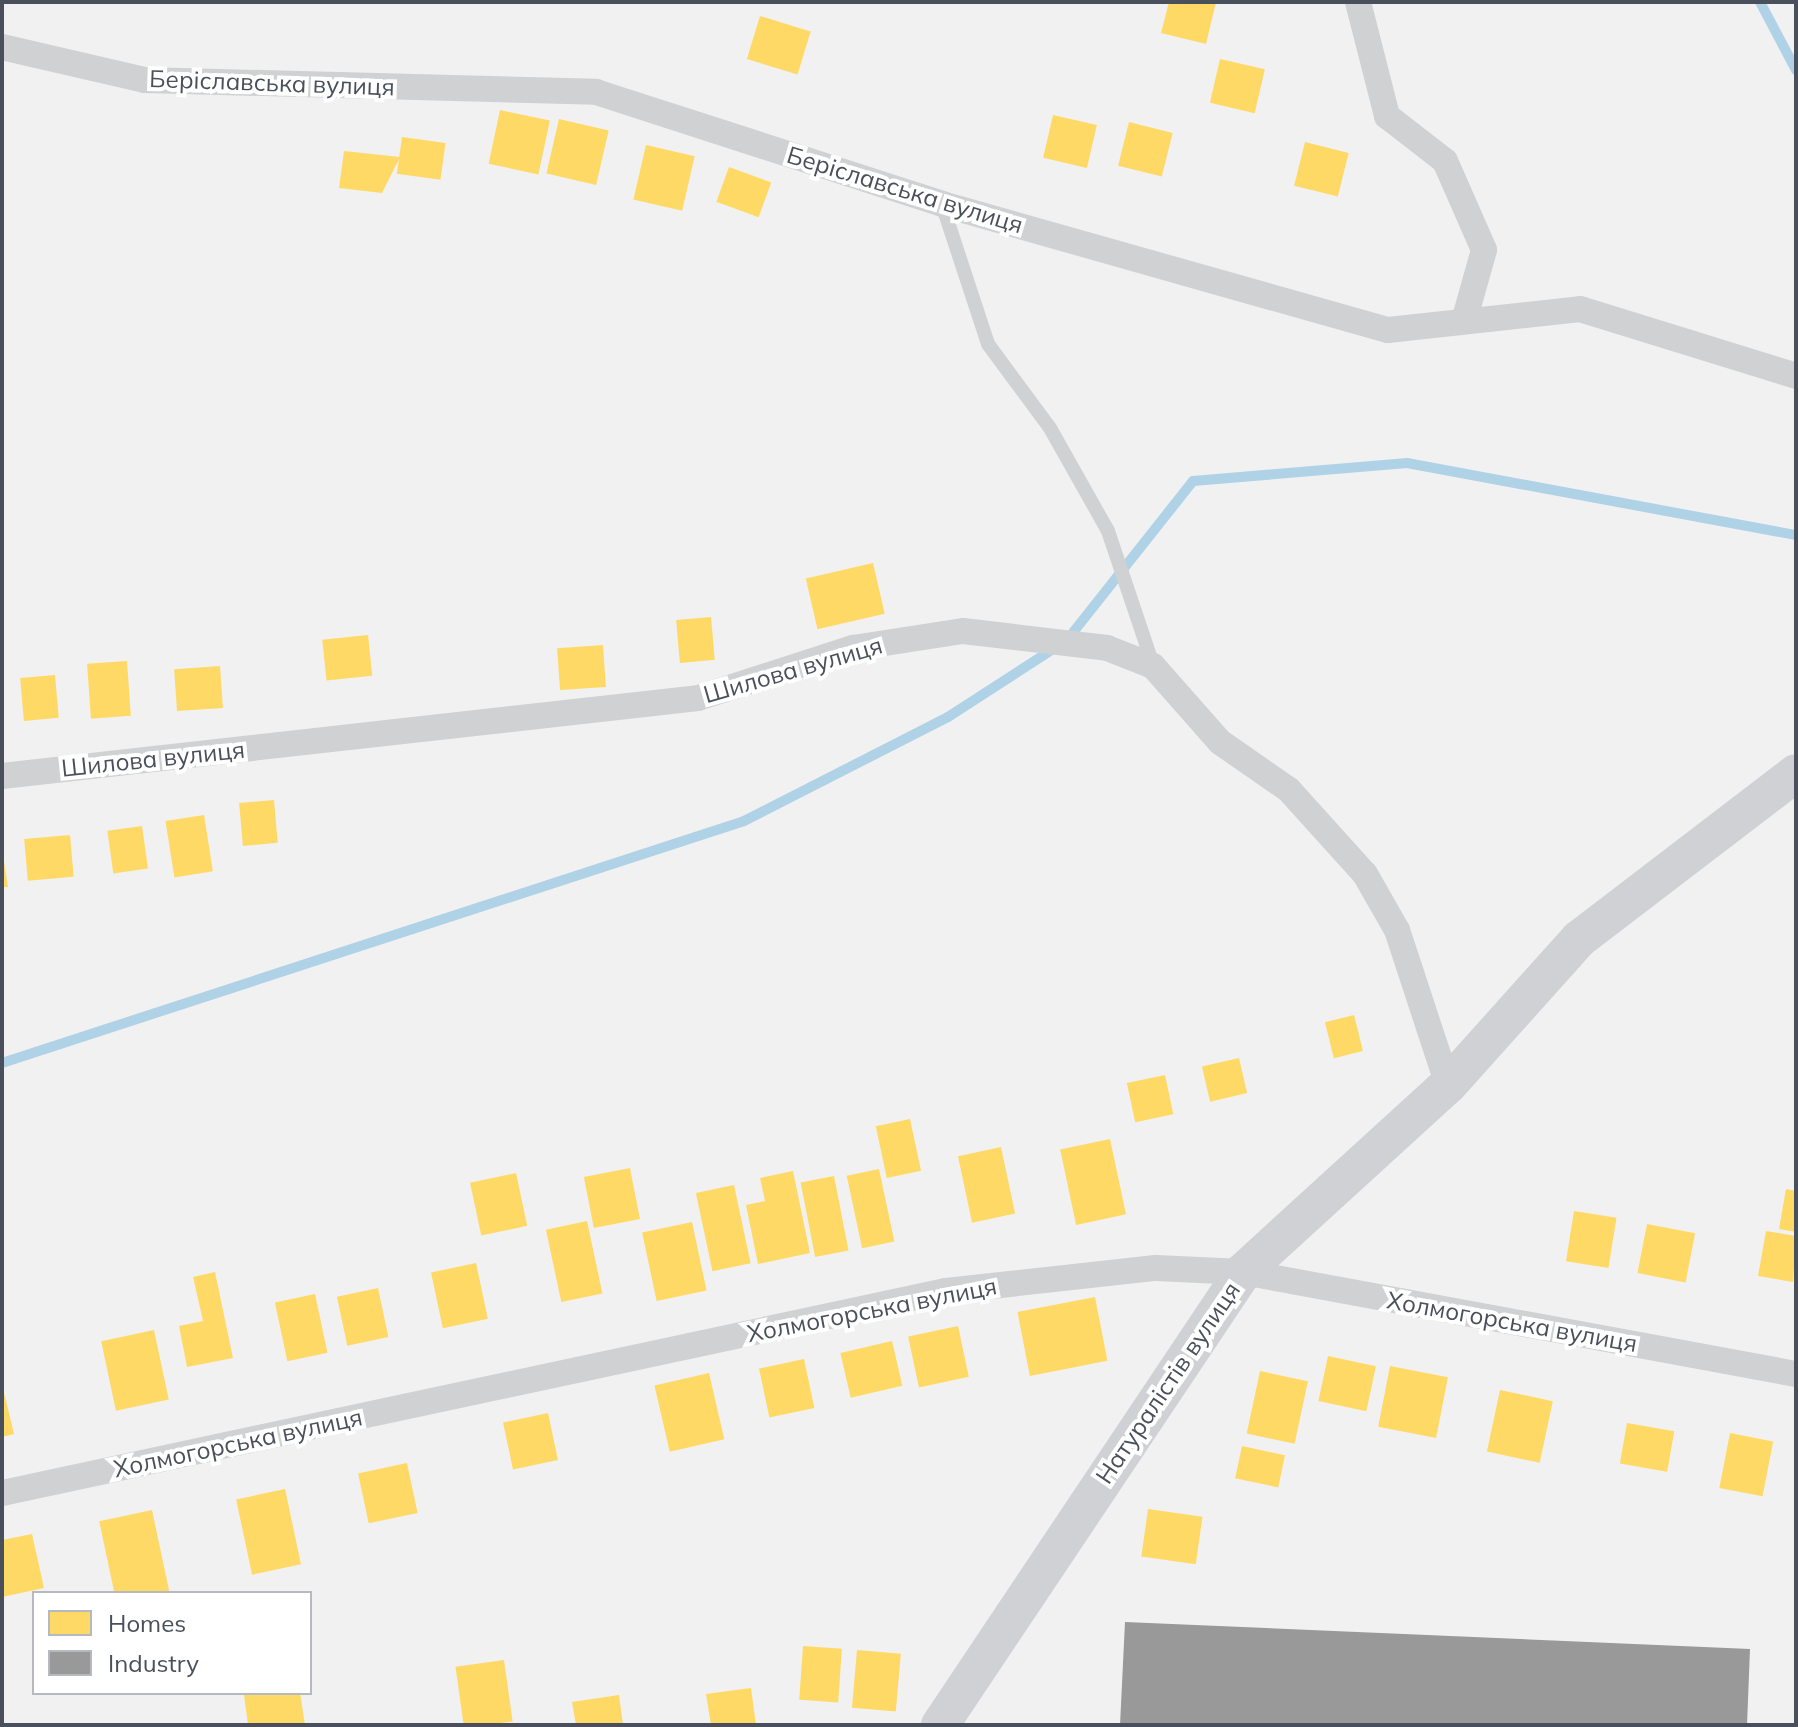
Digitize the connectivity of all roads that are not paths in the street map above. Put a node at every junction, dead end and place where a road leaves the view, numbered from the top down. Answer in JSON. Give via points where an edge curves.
{"nodes":[{"id":1,"x":1358,"y":2,"type":"edge"},
{"id":2,"x":2,"y":47,"type":"edge"},
{"id":3,"x":942,"y":204,"type":"junction"},
{"id":4,"x":1464,"y":321,"type":"junction"},
{"id":5,"x":1796,"y":376,"type":"edge"},
{"id":6,"x":1153,"y":666,"type":"junction"},
{"id":7,"x":1796,"y":773,"type":"edge"},
{"id":8,"x":2,"y":776,"type":"edge"},
{"id":9,"x":1448,"y":1085,"type":"junction"},
{"id":10,"x":1243,"y":1272,"type":"junction"},
{"id":11,"x":1796,"y":1374,"type":"edge"},
{"id":12,"x":2,"y":1493,"type":"edge"},
{"id":13,"x":940,"y":1725,"type":"edge"}],
"edges":[{"from":1,"to":4,"type":"street","via":[[1387,116],[1445,161],[1484,250]]},
{"from":2,"to":3,"type":"street","name":"Беріславська вулиця","via":[[145,80],[596,92]]},
{"from":3,"to":4,"type":"street","name":"Беріславська вулиця","via":[[1388,330]]},
{"from":3,"to":6,"type":"lane","via":[[988,344],[1050,428],[1108,531]]},
{"from":4,"to":5,"type":"street","name":"Беріславська вулиця","via":[[1580,309]]},
{"from":6,"to":8,"type":"street","name":"Шилова вулиця","via":[[1067,640],[963,631],[853,648],[698,698]]},
{"from":6,"to":9,"type":"street","name":"Шилова вулиця","via":[[1220,742],[1289,790],[1365,874],[1397,930]]},
{"from":7,"to":9,"type":"street","name":"Натуралістів вулиця","via":[[1579,939]]},
{"from":9,"to":10,"type":"street","name":"Натуралістів вулиця"},
{"from":10,"to":11,"type":"street","name":"Холмогорська вулиця"},
{"from":10,"to":12,"type":"street","name":"Холмогорська вулиця","via":[[1156,1268],[946,1291]]},
{"from":10,"to":13,"type":"street","name":"Натуралістів вулиця"}]}
